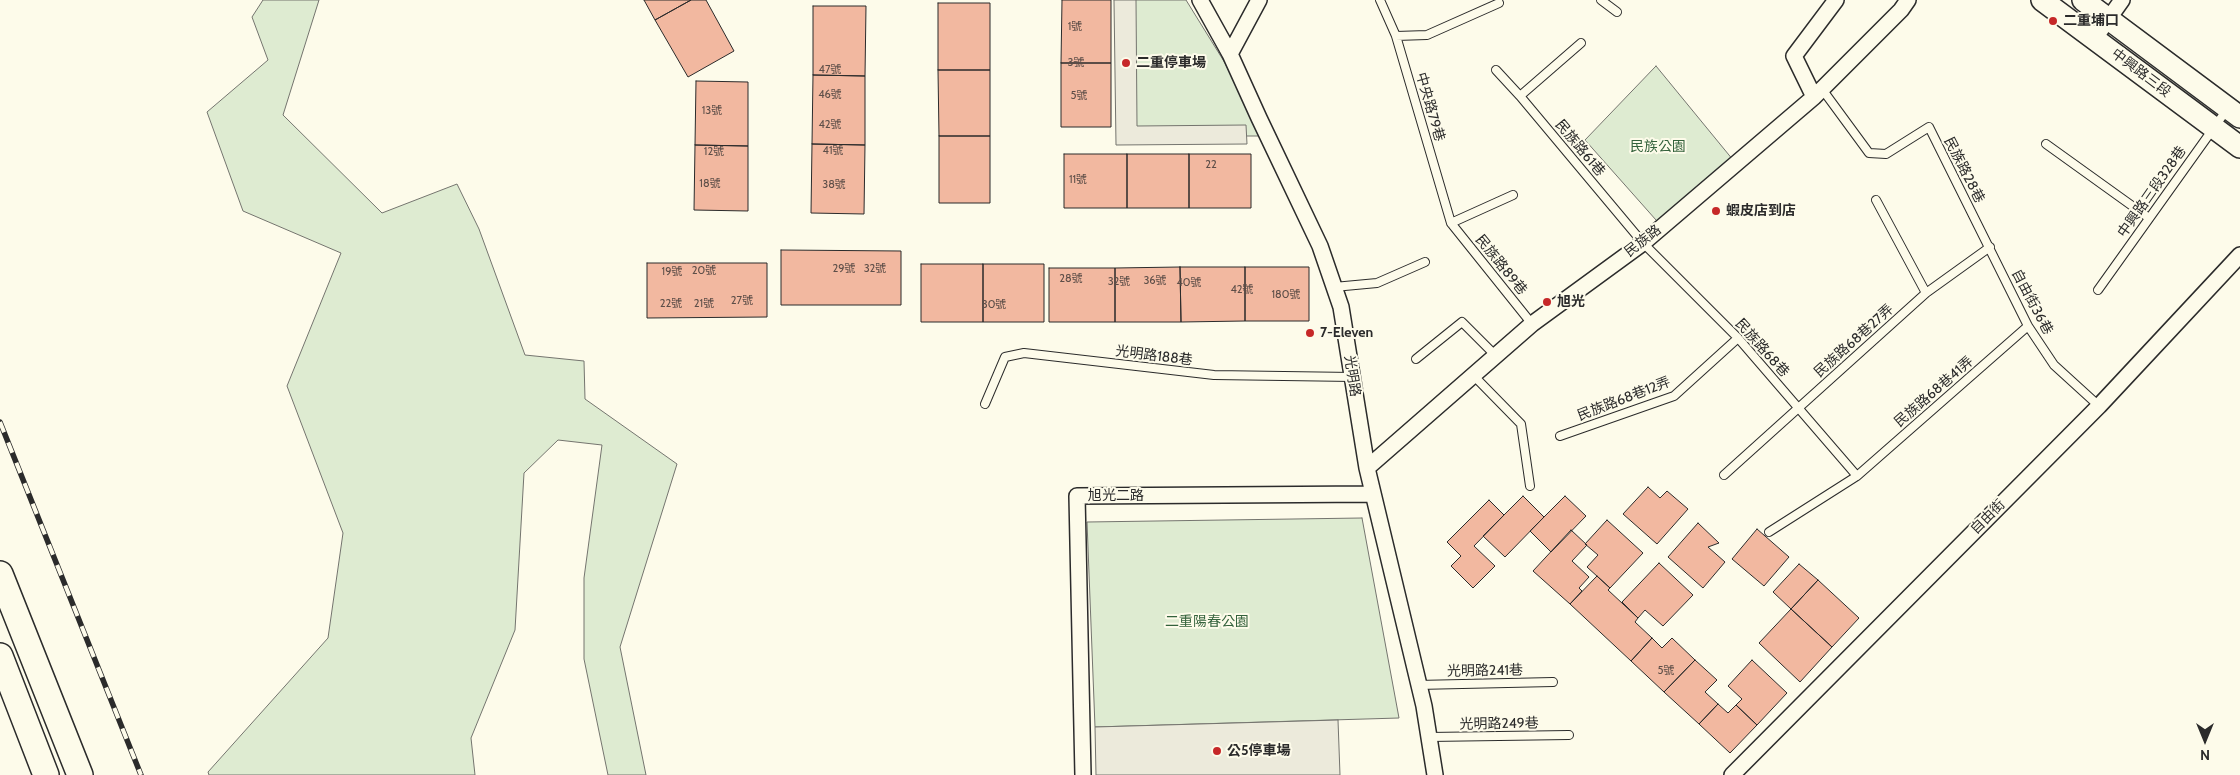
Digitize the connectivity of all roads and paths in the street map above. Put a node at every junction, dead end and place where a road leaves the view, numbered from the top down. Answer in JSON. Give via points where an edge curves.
{"nodes":[{"id":1,"x":1200,"y":0,"type":"edge"},
{"id":2,"x":1259,"y":0,"type":"edge"},
{"id":3,"x":1380,"y":0,"type":"edge"},
{"id":4,"x":1601,"y":0,"type":"edge"},
{"id":5,"x":1836,"y":0,"type":"edge"},
{"id":6,"x":1908,"y":0,"type":"edge"},
{"id":7,"x":2042,"y":0,"type":"edge"},
{"id":8,"x":2083,"y":0,"type":"edge"},
{"id":9,"x":2122,"y":0,"type":"edge"},
{"id":10,"x":1499,"y":3,"type":"dead end"},
{"id":11,"x":1617,"y":12,"type":"dead end"},
{"id":12,"x":2109,"y":18,"type":"junction"},
{"id":13,"x":1396,"y":36,"type":"junction"},
{"id":14,"x":2095,"y":38,"type":"junction"},
{"id":15,"x":1581,"y":43,"type":"dead end"},
{"id":16,"x":1230,"y":54,"type":"junction"},
{"id":17,"x":1496,"y":70,"type":"dead end"},
{"id":18,"x":1818,"y":93,"type":"junction"},
{"id":19,"x":1520,"y":96,"type":"junction"},
{"id":20,"x":2234,"y":113,"type":"edge"},
{"id":21,"x":2213,"y":128,"type":"junction"},
{"id":22,"x":2046,"y":144,"type":"dead end"},
{"id":23,"x":2240,"y":147,"type":"edge"},
{"id":24,"x":1513,"y":195,"type":"dead end"},
{"id":25,"x":1876,"y":200,"type":"dead end"},
{"id":26,"x":2149,"y":218,"type":"junction"},
{"id":27,"x":1450,"y":223,"type":"junction"},
{"id":28,"x":1643,"y":243,"type":"junction"},
{"id":29,"x":1990,"y":247,"type":"junction"},
{"id":30,"x":2240,"y":255,"type":"edge"},
{"id":31,"x":1425,"y":262,"type":"dead end"},
{"id":32,"x":1334,"y":287,"type":"junction"},
{"id":33,"x":2098,"y":290,"type":"dead end"},
{"id":34,"x":1926,"y":293,"type":"junction"},
{"id":35,"x":1532,"y":324,"type":"junction"},
{"id":36,"x":2028,"y":326,"type":"junction"},
{"id":37,"x":1738,"y":338,"type":"junction"},
{"id":38,"x":1495,"y":355,"type":"junction"},
{"id":39,"x":1416,"y":359,"type":"dead end"},
{"id":40,"x":1473,"y":375,"type":"junction"},
{"id":41,"x":1353,"y":376,"type":"junction"},
{"id":42,"x":984,"y":404,"type":"dead end"},
{"id":43,"x":2099,"y":406,"type":"junction"},
{"id":44,"x":1799,"y":407,"type":"junction"},
{"id":45,"x":1560,"y":436,"type":"dead end"},
{"id":46,"x":1367,"y":468,"type":"junction"},
{"id":47,"x":1724,"y":475,"type":"dead end"},
{"id":48,"x":1857,"y":476,"type":"junction"},
{"id":49,"x":1530,"y":486,"type":"dead end"},
{"id":50,"x":1373,"y":494,"type":"junction"},
{"id":51,"x":1769,"y":532,"type":"dead end"},
{"id":52,"x":0,"y":574,"type":"edge"},
{"id":53,"x":0,"y":656,"type":"edge"},
{"id":54,"x":1553,"y":682,"type":"dead end"},
{"id":55,"x":1418,"y":685,"type":"junction"},
{"id":56,"x":1569,"y":736,"type":"dead end"},
{"id":57,"x":1429,"y":737,"type":"junction"},
{"id":58,"x":46,"y":775,"type":"edge"},
{"id":59,"x":80,"y":775,"type":"edge"},
{"id":60,"x":1083,"y":775,"type":"edge"},
{"id":61,"x":1435,"y":775,"type":"edge"},
{"id":62,"x":1732,"y":775,"type":"edge"}],
"edges":[{"from":1,"to":16,"type":"street","name":"光明路"},
{"from":2,"to":16,"type":"street"},
{"from":3,"to":13,"type":"lane","name":"中央路79巷"},
{"from":4,"to":11,"type":"lane"},
{"from":5,"to":18,"type":"street","via":[[1794,56]]},
{"from":6,"to":18,"type":"street","name":"民族路"},
{"from":7,"to":14,"type":"main road","name":"中興路三段"},
{"from":8,"to":12,"type":"main road","name":"中興路三段"},
{"from":9,"to":12,"type":"street"},
{"from":10,"to":13,"type":"lane","via":[[1427,35]]},
{"from":12,"to":14,"type":"street"},
{"from":12,"to":20,"type":"main road","name":"中興路三段"},
{"from":13,"to":27,"type":"lane","name":"中央路79巷"},
{"from":14,"to":21,"type":"main road","name":"中興路三段"},
{"from":15,"to":19,"type":"lane"},
{"from":16,"to":32,"type":"street","name":"光明路","via":[[1320,246]]},
{"from":17,"to":19,"type":"lane","name":"民族路61巷"},
{"from":18,"to":28,"type":"street","name":"民族路"},
{"from":18,"to":29,"type":"lane","name":"民族路28巷","via":[[1869,153],[1886,154],[1929,128]]},
{"from":19,"to":28,"type":"lane","name":"民族路61巷"},
{"from":20,"to":21,"type":"lane","name":"中興路三段328巷"},
{"from":21,"to":23,"type":"main road","name":"中興路三段"},
{"from":21,"to":26,"type":"lane","name":"中興路三段328巷"},
{"from":22,"to":26,"type":"lane"},
{"from":24,"to":27,"type":"lane"},
{"from":25,"to":34,"type":"lane"},
{"from":26,"to":33,"type":"lane","name":"中興路三段328巷"},
{"from":27,"to":35,"type":"lane","name":"民族路89巷"},
{"from":28,"to":35,"type":"street","name":"民族路"},
{"from":28,"to":37,"type":"lane","name":"民族路68巷"},
{"from":29,"to":34,"type":"lane","name":"民族路68巷27弄"},
{"from":29,"to":36,"type":"lane","name":"自由街36巷"},
{"from":30,"to":43,"type":"street","name":"自由街"},
{"from":31,"to":32,"type":"lane","via":[[1378,282]]},
{"from":32,"to":41,"type":"street","name":"光明路","via":[[1341,307]]},
{"from":34,"to":44,"type":"lane","name":"民族路68巷27弄"},
{"from":35,"to":38,"type":"street","name":"民族路"},
{"from":36,"to":43,"type":"lane","name":"自由街36巷","via":[[2054,365]]},
{"from":36,"to":48,"type":"lane","name":"民族路68巷41弄"},
{"from":37,"to":44,"type":"lane","name":"民族路68巷"},
{"from":37,"to":45,"type":"lane","name":"民族路68巷12弄","via":[[1674,396]]},
{"from":38,"to":39,"type":"lane","via":[[1462,322]]},
{"from":38,"to":40,"type":"street","name":"民族路"},
{"from":40,"to":46,"type":"street","name":"民族路"},
{"from":40,"to":49,"type":"lane","via":[[1521,424]]},
{"from":41,"to":42,"type":"lane","name":"光明路188巷","via":[[1214,375],[1024,352],[1005,357]]},
{"from":41,"to":46,"type":"street","name":"光明路"},
{"from":43,"to":62,"type":"street","name":"自由街"},
{"from":44,"to":47,"type":"lane","name":"民族路68巷27弄"},
{"from":44,"to":48,"type":"lane","name":"民族路68巷"},
{"from":46,"to":50,"type":"street","name":"光明路"},
{"from":48,"to":51,"type":"lane","name":"民族路68巷41弄"},
{"from":50,"to":55,"type":"street","name":"光明路"},
{"from":50,"to":60,"type":"street","name":"旭光二路","via":[[1077,496]]},
{"from":52,"to":59,"type":"highway"},
{"from":53,"to":58,"type":"highway"},
{"from":54,"to":55,"type":"lane","name":"光明路241巷"},
{"from":55,"to":57,"type":"street","name":"光明路"},
{"from":56,"to":57,"type":"lane","name":"光明路249巷"},
{"from":57,"to":61,"type":"street","name":"光明路"}]}
